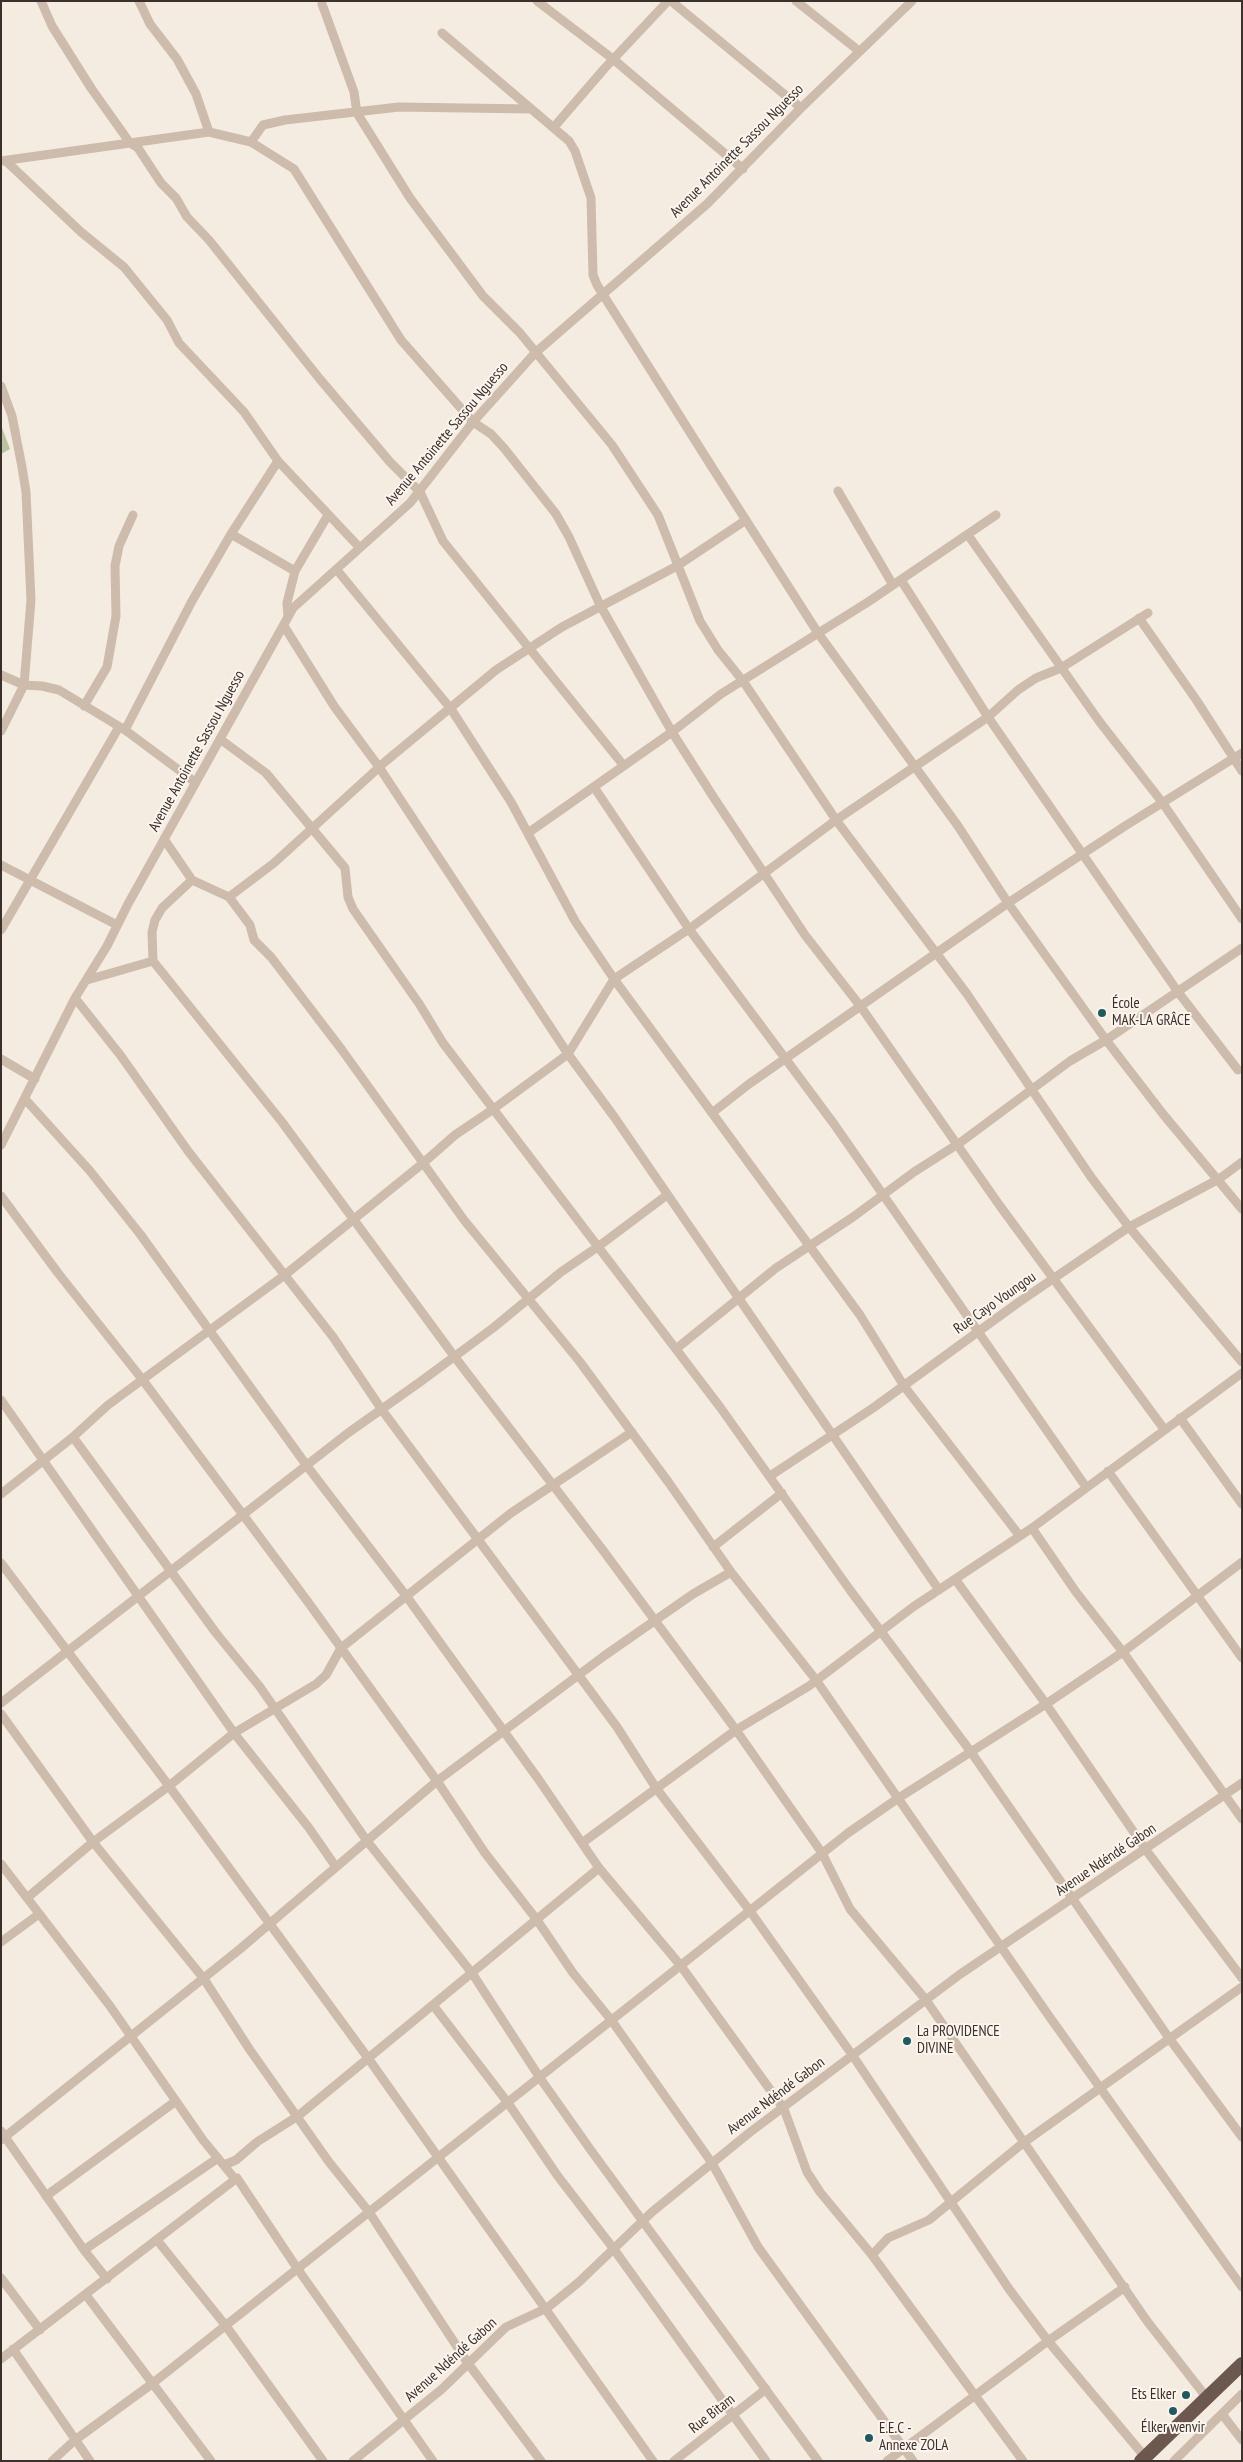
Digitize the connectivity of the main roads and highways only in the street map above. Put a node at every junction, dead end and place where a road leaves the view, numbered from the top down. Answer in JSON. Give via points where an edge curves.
{"nodes":[{"id":1,"x":1242,"y":2364,"type":"edge"},
{"id":2,"x":1143,"y":2459,"type":"edge"}],
"edges":[{"from":1,"to":2,"type":"highway"}]}
